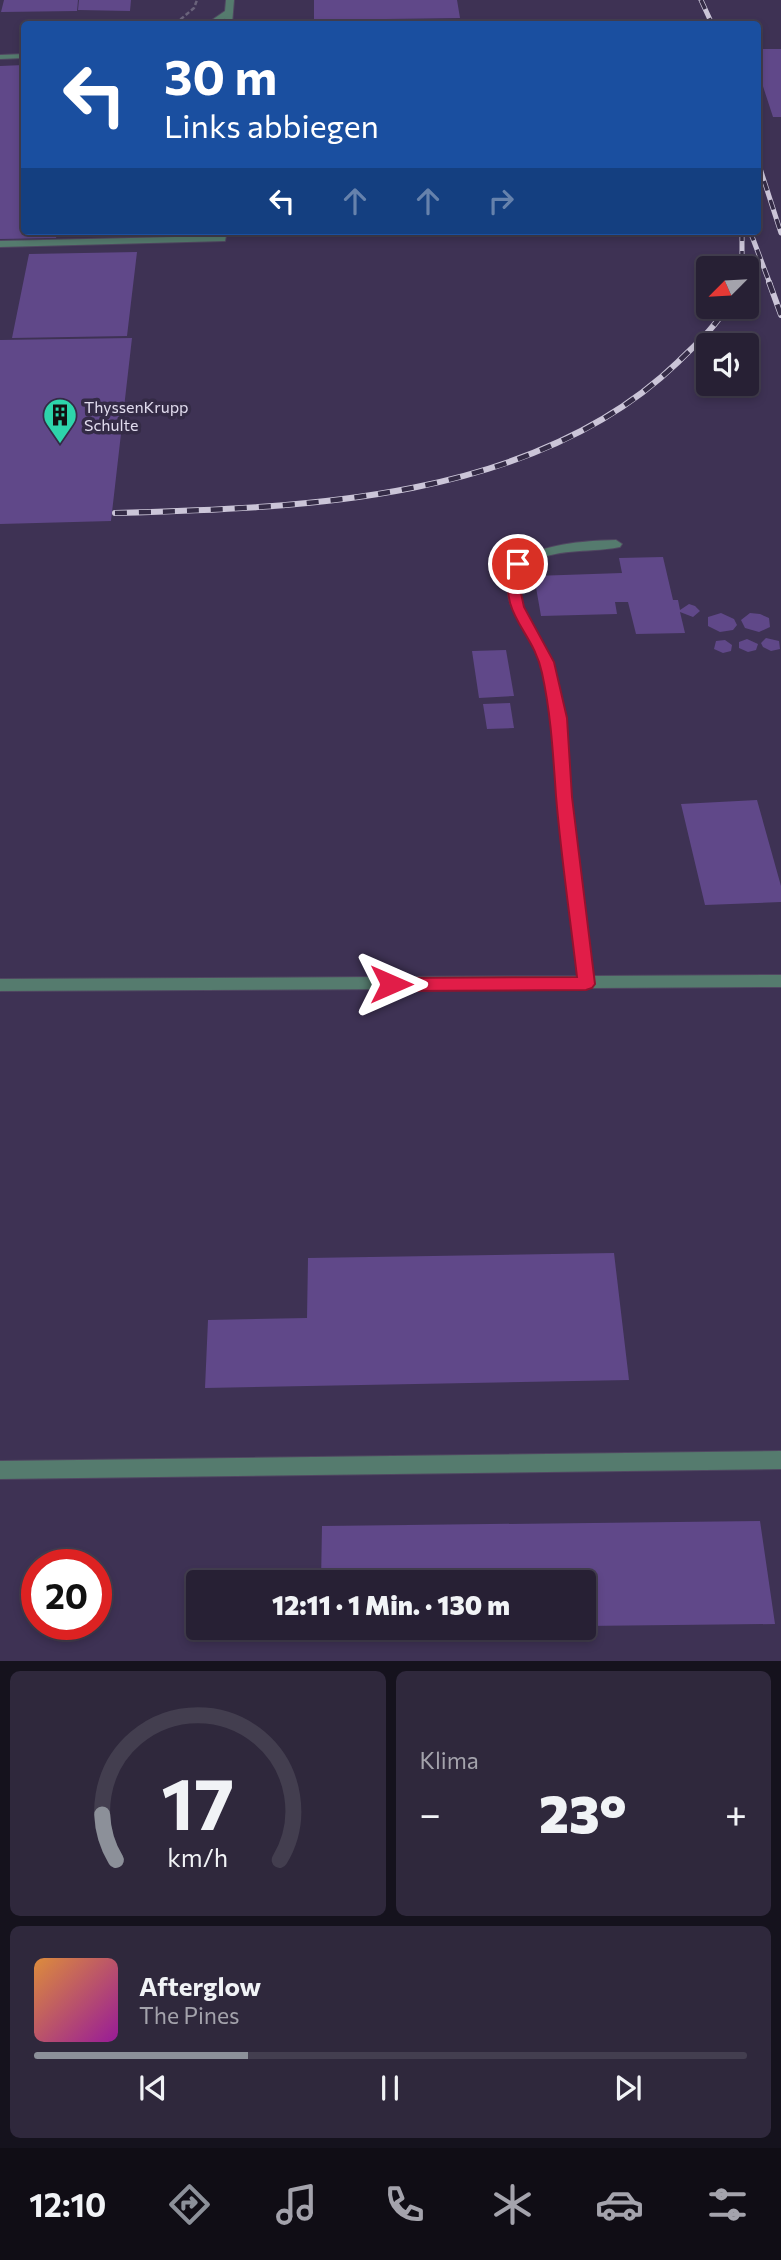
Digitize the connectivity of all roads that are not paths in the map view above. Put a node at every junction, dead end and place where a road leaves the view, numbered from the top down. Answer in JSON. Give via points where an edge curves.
{"nodes":[{"id":1,"x":230,"y":0,"type":"edge"},
{"id":2,"x":229,"y":12,"type":"junction"},
{"id":3,"x":216,"y":21,"type":"edge"},
{"id":4,"x":228,"y":21,"type":"edge"},
{"id":5,"x":21,"y":56,"type":"edge"},
{"id":6,"x":0,"y":57,"type":"edge"},
{"id":7,"x":222,"y":235,"type":"edge"},
{"id":8,"x":0,"y":244,"type":"edge"},
{"id":9,"x":616,"y":544,"type":"dead end"},
{"id":10,"x":781,"y":981,"type":"edge"},
{"id":11,"x":586,"y":984,"type":"junction"},
{"id":12,"x":0,"y":985,"type":"edge"},
{"id":13,"x":781,"y":1460,"type":"edge"},
{"id":14,"x":0,"y":1470,"type":"edge"}],
"edges":[{"from":1,"to":2,"type":"street"},
{"from":2,"to":3,"type":"street"},
{"from":2,"to":4,"type":"street"},
{"from":5,"to":6,"type":"street"},
{"from":7,"to":8,"type":"street","via":[[222,239]]},
{"from":9,"to":11,"type":"street","via":[[536,552],[518,564],[512,584],[517,607],[547,662],[559,718]]},
{"from":10,"to":11,"type":"street"},
{"from":11,"to":12,"type":"street"},
{"from":13,"to":14,"type":"street"}]}
